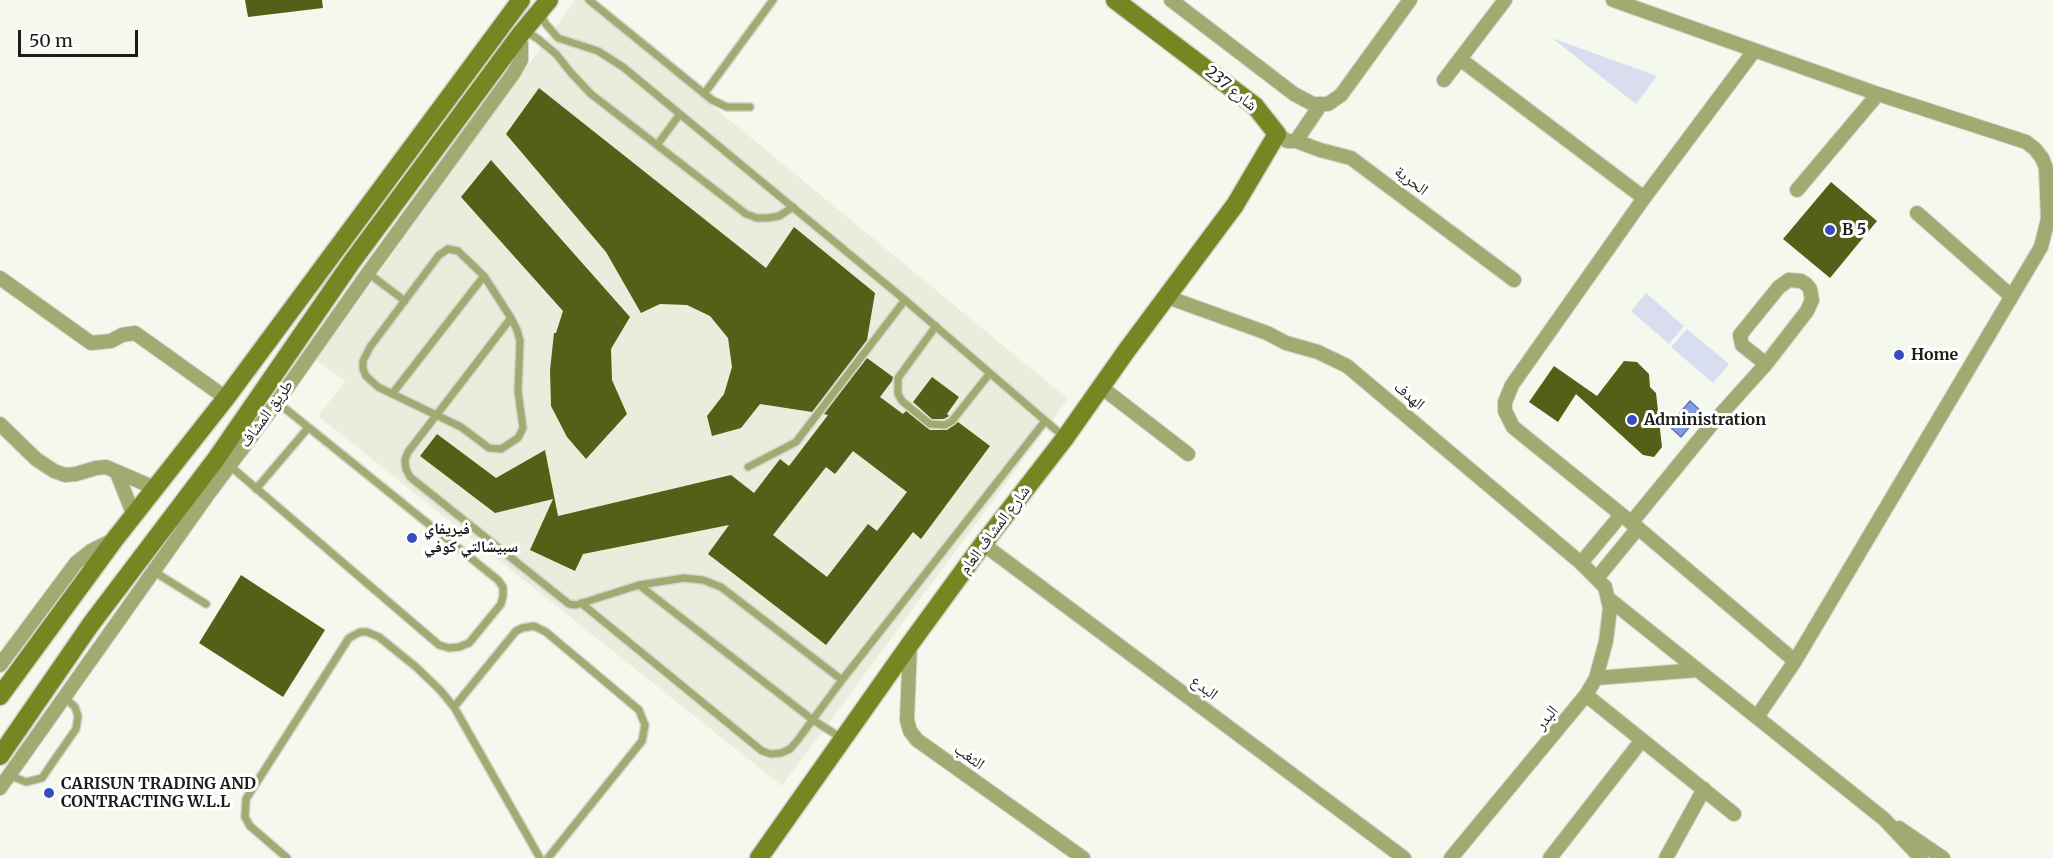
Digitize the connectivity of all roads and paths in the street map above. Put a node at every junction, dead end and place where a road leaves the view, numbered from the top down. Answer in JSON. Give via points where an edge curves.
{"nodes":[{"id":1,"x":520,"y":0,"type":"edge"},
{"id":2,"x":773,"y":0,"type":"edge"},
{"id":3,"x":1115,"y":0,"type":"edge"},
{"id":4,"x":1171,"y":0,"type":"edge"},
{"id":5,"x":1410,"y":0,"type":"edge"},
{"id":6,"x":1505,"y":0,"type":"edge"},
{"id":7,"x":1613,"y":0,"type":"edge"},
{"id":8,"x":592,"y":1,"type":"edge"},
{"id":9,"x":545,"y":6,"type":"edge"},
{"id":10,"x":521,"y":33,"type":"junction"},
{"id":11,"x":1754,"y":51,"type":"junction"},
{"id":12,"x":1460,"y":59,"type":"junction"},
{"id":13,"x":1444,"y":80,"type":"dead end"},
{"id":14,"x":704,"y":94,"type":"junction"},
{"id":15,"x":1878,"y":94,"type":"junction"},
{"id":16,"x":1321,"y":104,"type":"junction"},
{"id":17,"x":750,"y":108,"type":"dead end"},
{"id":18,"x":680,"y":114,"type":"junction"},
{"id":19,"x":1277,"y":134,"type":"junction"},
{"id":20,"x":1296,"y":141,"type":"junction"},
{"id":21,"x":657,"y":145,"type":"junction"},
{"id":22,"x":1797,"y":190,"type":"dead end"},
{"id":23,"x":1644,"y":198,"type":"junction"},
{"id":24,"x":793,"y":207,"type":"junction"},
{"id":25,"x":1917,"y":213,"type":"dead end"},
{"id":26,"x":368,"y":273,"type":"junction"},
{"id":27,"x":484,"y":276,"type":"junction"},
{"id":28,"x":0,"y":278,"type":"edge"},
{"id":29,"x":1514,"y":280,"type":"dead end"},
{"id":30,"x":2011,"y":296,"type":"junction"},
{"id":31,"x":1167,"y":297,"type":"junction"},
{"id":32,"x":906,"y":300,"type":"junction"},
{"id":33,"x":405,"y":301,"type":"junction"},
{"id":34,"x":511,"y":318,"type":"junction"},
{"id":35,"x":936,"y":326,"type":"junction"},
{"id":36,"x":1766,"y":364,"type":"junction"},
{"id":37,"x":990,"y":373,"type":"junction"},
{"id":38,"x":1101,"y":387,"type":"junction"},
{"id":39,"x":392,"y":394,"type":"junction"},
{"id":40,"x":226,"y":398,"type":"junction"},
{"id":41,"x":277,"y":402,"type":"junction"},
{"id":42,"x":437,"y":414,"type":"junction"},
{"id":43,"x":1045,"y":421,"type":"junction"},
{"id":44,"x":0,"y":424,"type":"edge"},
{"id":45,"x":308,"y":428,"type":"junction"},
{"id":46,"x":1065,"y":438,"type":"junction"},
{"id":47,"x":1188,"y":454,"type":"dead end"},
{"id":48,"x":229,"y":465,"type":"junction"},
{"id":49,"x":748,"y":467,"type":"dead end"},
{"id":50,"x":117,"y":473,"type":"junction"},
{"id":51,"x":155,"y":488,"type":"junction"},
{"id":52,"x":256,"y":489,"type":"junction"},
{"id":53,"x":134,"y":516,"type":"junction"},
{"id":54,"x":1630,"y":522,"type":"junction"},
{"id":55,"x":115,"y":539,"type":"junction"},
{"id":56,"x":983,"y":544,"type":"junction"},
{"id":57,"x":1581,"y":563,"type":"junction"},
{"id":58,"x":153,"y":571,"type":"junction"},
{"id":59,"x":1597,"y":578,"type":"junction"},
{"id":60,"x":639,"y":585,"type":"junction"},
{"id":61,"x":1609,"y":599,"type":"junction"},
{"id":62,"x":581,"y":603,"type":"junction"},
{"id":63,"x":206,"y":604,"type":"dead end"},
{"id":64,"x":910,"y":644,"type":"junction"},
{"id":65,"x":1795,"y":661,"type":"junction"},
{"id":66,"x":0,"y":665,"type":"edge"},
{"id":67,"x":1698,"y":670,"type":"junction"},
{"id":68,"x":1596,"y":678,"type":"junction"},
{"id":69,"x":842,"y":680,"type":"junction"},
{"id":70,"x":1586,"y":695,"type":"junction"},
{"id":71,"x":0,"y":696,"type":"edge"},
{"id":72,"x":63,"y":697,"type":"junction"},
{"id":73,"x":454,"y":707,"type":"junction"},
{"id":74,"x":1757,"y":717,"type":"junction"},
{"id":75,"x":813,"y":720,"type":"junction"},
{"id":76,"x":843,"y":739,"type":"junction"},
{"id":77,"x":1642,"y":740,"type":"junction"},
{"id":78,"x":0,"y":756,"type":"edge"},
{"id":79,"x":9,"y":775,"type":"junction"},
{"id":80,"x":0,"y":788,"type":"edge"},
{"id":81,"x":1704,"y":789,"type":"junction"},
{"id":82,"x":1734,"y":814,"type":"dead end"},
{"id":83,"x":1884,"y":819,"type":"junction"},
{"id":84,"x":287,"y":858,"type":"edge"},
{"id":85,"x":540,"y":858,"type":"edge"},
{"id":86,"x":548,"y":858,"type":"edge"},
{"id":87,"x":760,"y":858,"type":"edge"},
{"id":88,"x":1083,"y":858,"type":"edge"},
{"id":89,"x":1404,"y":858,"type":"edge"},
{"id":90,"x":1451,"y":858,"type":"edge"},
{"id":91,"x":1550,"y":858,"type":"edge"},
{"id":92,"x":1666,"y":858,"type":"edge"},
{"id":93,"x":1921,"y":858,"type":"edge"},
{"id":94,"x":1943,"y":858,"type":"edge"}],
"edges":[{"from":1,"to":40,"type":"street"},
{"from":2,"to":14,"type":"lane"},
{"from":3,"to":19,"type":"street","name":"شارع 237","via":[[1255,106]]},
{"from":4,"to":16,"type":"street","via":[[1294,94]]},
{"from":5,"to":16,"type":"street","via":[[1341,95]]},
{"from":6,"to":12,"type":"street"},
{"from":7,"to":11,"type":"street"},
{"from":8,"to":14,"type":"lane"},
{"from":9,"to":10,"type":"street","name":"طريق المشاف"},
{"from":9,"to":18,"type":"lane","via":[[545,23],[558,38],[610,58]]},
{"from":10,"to":21,"type":"lane","via":[[538,39],[591,94]]},
{"from":10,"to":26,"type":"street","name":"طريق المشاف","via":[[518,68]]},
{"from":10,"to":78,"type":"street","name":"طريق المشاف","via":[[351,263],[216,459],[91,624]]},
{"from":11,"to":15,"type":"street"},
{"from":11,"to":23,"type":"street"},
{"from":12,"to":13,"type":"street"},
{"from":12,"to":23,"type":"street"},
{"from":14,"to":17,"type":"lane","via":[[727,107]]},
{"from":15,"to":22,"type":"street"},
{"from":15,"to":30,"type":"street","via":[[2026,142],[2042,158],[2046,168],[2047,229],[2041,247]]},
{"from":16,"to":20,"type":"street"},
{"from":18,"to":21,"type":"lane"},
{"from":18,"to":24,"type":"lane"},
{"from":19,"to":20,"type":"street","name":"الحرية"},
{"from":19,"to":31,"type":"street","name":"شارع المشاف العام","via":[[1235,205]]},
{"from":20,"to":29,"type":"street","name":"الحرية","via":[[1351,158]]},
{"from":21,"to":24,"type":"lane","via":[[746,214],[768,218]]},
{"from":23,"to":54,"type":"street","via":[[1512,385],[1505,402],[1513,427]]},
{"from":24,"to":32,"type":"lane"},
{"from":25,"to":30,"type":"street"},
{"from":26,"to":33,"type":"lane"},
{"from":26,"to":41,"type":"street","name":"طريق المشاف"},
{"from":27,"to":33,"type":"lane","via":[[458,251],[448,249],[439,255]]},
{"from":27,"to":34,"type":"lane"},
{"from":27,"to":39,"type":"lane"},
{"from":28,"to":40,"type":"street","via":[[91,343],[135,333]]},
{"from":30,"to":65,"type":"street"},
{"from":31,"to":38,"type":"street","name":"شارع المشاف العام"},
{"from":31,"to":57,"type":"street","name":"الهدف","via":[[1347,366]]},
{"from":32,"to":35,"type":"lane"},
{"from":32,"to":49,"type":"lane","via":[[796,442]]},
{"from":33,"to":39,"type":"lane","via":[[363,361],[366,376]]},
{"from":34,"to":42,"type":"lane"},
{"from":34,"to":42,"type":"lane","via":[[519,341],[518,385],[523,428],[518,438],[493,450]]},
{"from":35,"to":37,"type":"lane"},
{"from":35,"to":37,"type":"lane","via":[[898,378],[897,394],[908,407],[930,424],[945,425],[952,422]]},
{"from":36,"to":36,"type":"street","via":[[1811,306],[1812,294],[1801,281],[1783,283],[1741,332],[1742,345]]},
{"from":36,"to":54,"type":"street"},
{"from":37,"to":43,"type":"lane"},
{"from":38,"to":46,"type":"street","name":"شارع المشاف العام"},
{"from":38,"to":47,"type":"street"},
{"from":39,"to":42,"type":"lane"},
{"from":40,"to":51,"type":"street"},
{"from":41,"to":45,"type":"lane"},
{"from":41,"to":48,"type":"street","name":"طريق المشاف"},
{"from":42,"to":62,"type":"lane","via":[[408,452],[405,460],[410,477],[562,600]]},
{"from":43,"to":46,"type":"lane"},
{"from":43,"to":69,"type":"lane"},
{"from":44,"to":50,"type":"street","via":[[54,471],[65,475],[100,467]]},
{"from":45,"to":52,"type":"lane"},
{"from":45,"to":52,"type":"lane","via":[[498,580],[502,587],[501,604],[476,635],[459,647],[439,645]]},
{"from":46,"to":56,"type":"street","name":"شارع المشاف العام"},
{"from":48,"to":52,"type":"lane"},
{"from":48,"to":58,"type":"street","name":"طريق المشاف"},
{"from":50,"to":51,"type":"street"},
{"from":50,"to":53,"type":"street"},
{"from":51,"to":53,"type":"street"},
{"from":53,"to":55,"type":"street"},
{"from":54,"to":57,"type":"street"},
{"from":54,"to":59,"type":"street"},
{"from":54,"to":65,"type":"street"},
{"from":55,"to":66,"type":"street","via":[[76,563]]},
{"from":55,"to":71,"type":"street"},
{"from":56,"to":64,"type":"street","name":"شارع المشاف العام"},
{"from":56,"to":89,"type":"street","name":"البدع"},
{"from":57,"to":59,"type":"street","name":"الهدف"},
{"from":58,"to":63,"type":"lane"},
{"from":58,"to":72,"type":"street","name":"طريق المشاف"},
{"from":59,"to":61,"type":"street"},
{"from":60,"to":62,"type":"lane"},
{"from":60,"to":69,"type":"lane","via":[[684,578],[712,583]]},
{"from":60,"to":75,"type":"lane"},
{"from":61,"to":67,"type":"street"},
{"from":61,"to":68,"type":"street","name":"البدر","via":[[1606,641]]},
{"from":62,"to":75,"type":"lane","via":[[762,751],[771,754],[790,749]]},
{"from":64,"to":76,"type":"street","name":"شارع المشاف العام"},
{"from":64,"to":88,"type":"street","name":"الثغب","via":[[907,720],[917,740]]},
{"from":65,"to":74,"type":"street"},
{"from":67,"to":68,"type":"street"},
{"from":67,"to":74,"type":"street"},
{"from":68,"to":70,"type":"street","name":"البدر"},
{"from":69,"to":75,"type":"lane"},
{"from":70,"to":77,"type":"street"},
{"from":70,"to":90,"type":"street","name":"البدر"},
{"from":72,"to":79,"type":"street","name":"طريق المشاف"},
{"from":72,"to":79,"type":"lane","via":[[75,707],[76,729],[42,778],[26,782]]},
{"from":73,"to":84,"type":"lane","via":[[429,679],[373,633],[360,632],[349,638],[246,799],[245,817],[250,826]]},
{"from":73,"to":85,"type":"lane"},
{"from":73,"to":86,"type":"lane","via":[[516,632],[534,626],[639,710],[645,725],[642,741]]},
{"from":74,"to":83,"type":"street"},
{"from":75,"to":76,"type":"lane"},
{"from":76,"to":87,"type":"street","name":"شارع المشاف العام"},
{"from":77,"to":81,"type":"street"},
{"from":77,"to":91,"type":"street"},
{"from":79,"to":80,"type":"street","name":"طريق المشاف"},
{"from":81,"to":82,"type":"street"},
{"from":81,"to":92,"type":"street"},
{"from":83,"to":93,"type":"street"},
{"from":83,"to":94,"type":"street"}]}
